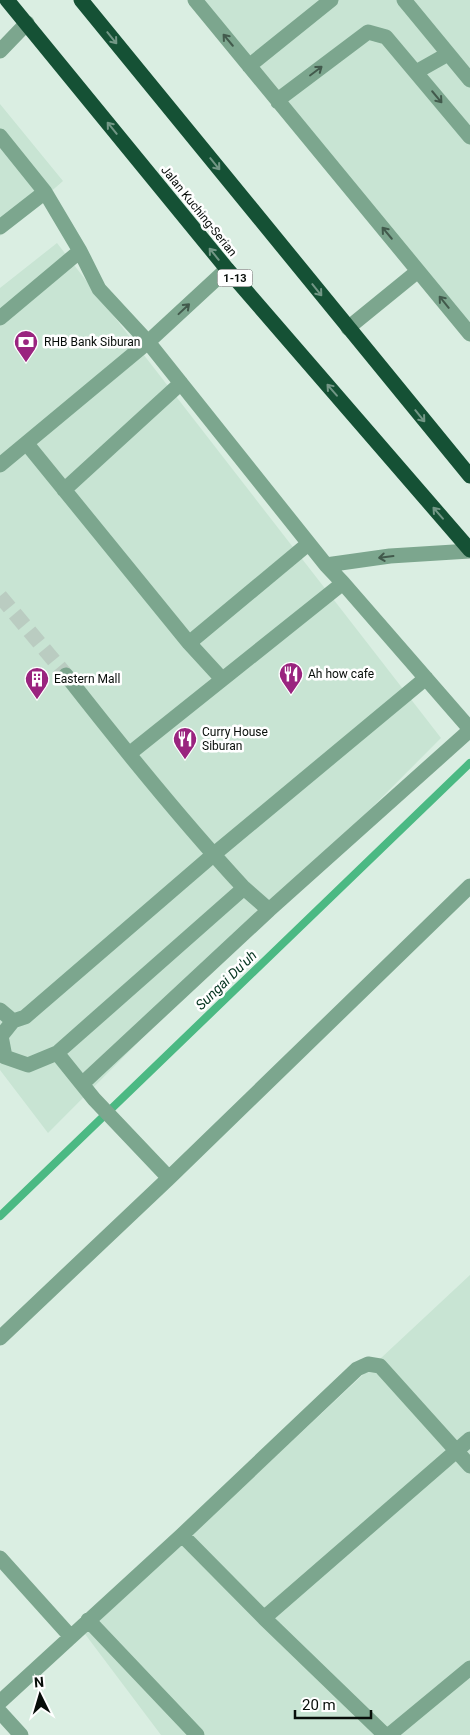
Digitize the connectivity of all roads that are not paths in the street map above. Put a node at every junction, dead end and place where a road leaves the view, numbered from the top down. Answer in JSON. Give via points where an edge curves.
{"nodes":[{"id":1,"x":7,"y":0,"type":"edge"},
{"id":2,"x":81,"y":0,"type":"edge"},
{"id":3,"x":195,"y":0,"type":"edge"},
{"id":4,"x":330,"y":0,"type":"edge"},
{"id":5,"x":404,"y":0,"type":"edge"},
{"id":6,"x":26,"y":23,"type":"junction"},
{"id":7,"x":0,"y":51,"type":"edge"},
{"id":8,"x":448,"y":54,"type":"junction"},
{"id":9,"x":249,"y":66,"type":"junction"},
{"id":10,"x":416,"y":72,"type":"junction"},
{"id":11,"x":470,"y":80,"type":"edge"},
{"id":12,"x":278,"y":102,"type":"junction"},
{"id":13,"x":0,"y":136,"type":"edge"},
{"id":14,"x":470,"y":137,"type":"edge"},
{"id":15,"x":45,"y":192,"type":"junction"},
{"id":16,"x":0,"y":227,"type":"edge"},
{"id":17,"x":80,"y":251,"type":"junction"},
{"id":18,"x":227,"y":269,"type":"junction"},
{"id":19,"x":418,"y":271,"type":"junction"},
{"id":20,"x":0,"y":318,"type":"edge"},
{"id":21,"x":348,"y":328,"type":"junction"},
{"id":22,"x":470,"y":334,"type":"edge"},
{"id":23,"x":148,"y":342,"type":"junction"},
{"id":24,"x":181,"y":384,"type":"junction"},
{"id":25,"x":26,"y":444,"type":"junction"},
{"id":26,"x":0,"y":465,"type":"edge"},
{"id":27,"x":470,"y":476,"type":"edge"},
{"id":28,"x":64,"y":490,"type":"junction"},
{"id":29,"x":308,"y":544,"type":"junction"},
{"id":30,"x":470,"y":550,"type":"edge"},
{"id":31,"x":326,"y":565,"type":"junction"},
{"id":32,"x":343,"y":583,"type":"junction"},
{"id":33,"x":189,"y":643,"type":"junction"},
{"id":34,"x":66,"y":675,"type":"tunnel mouth"},
{"id":35,"x":426,"y":678,"type":"junction"},
{"id":36,"x":222,"y":679,"type":"junction"},
{"id":37,"x":470,"y":730,"type":"edge"},
{"id":38,"x":128,"y":754,"type":"junction"},
{"id":39,"x":214,"y":855,"type":"junction"},
{"id":40,"x":470,"y":886,"type":"edge"},
{"id":41,"x":244,"y":888,"type":"junction"},
{"id":42,"x":269,"y":910,"type":"junction"},
{"id":43,"x":0,"y":1010,"type":"edge"},
{"id":44,"x":13,"y":1020,"type":"junction"},
{"id":45,"x":56,"y":1053,"type":"junction"},
{"id":46,"x":82,"y":1084,"type":"junction"},
{"id":47,"x":169,"y":1178,"type":"junction"},
{"id":48,"x":0,"y":1338,"type":"edge"},
{"id":49,"x":470,"y":1439,"type":"edge"},
{"id":50,"x":457,"y":1450,"type":"junction"},
{"id":51,"x":470,"y":1466,"type":"edge"},
{"id":52,"x":182,"y":1535,"type":"junction"},
{"id":53,"x":0,"y":1558,"type":"edge"},
{"id":54,"x":264,"y":1618,"type":"junction"},
{"id":55,"x":88,"y":1620,"type":"junction"},
{"id":56,"x":71,"y":1636,"type":"junction"},
{"id":57,"x":470,"y":1668,"type":"edge"},
{"id":58,"x":0,"y":1702,"type":"edge"},
{"id":59,"x":0,"y":1712,"type":"edge"},
{"id":60,"x":21,"y":1735,"type":"edge"},
{"id":61,"x":197,"y":1735,"type":"edge"},
{"id":62,"x":384,"y":1735,"type":"edge"},
{"id":63,"x":389,"y":1735,"type":"edge"}],
"edges":[{"from":1,"to":6,"type":"highway","name":"Jalan Kuching-Serian","number":"1-13"},
{"from":2,"to":21,"type":"highway","one_way":true},
{"from":9,"to":3,"type":"street","one_way":true},
{"from":4,"to":9,"type":"street"},
{"from":5,"to":8,"type":"street"},
{"from":6,"to":7,"type":"street"},
{"from":18,"to":6,"type":"highway","name":"Jalan Kuching-Serian","number":"1-13","one_way":true},
{"from":8,"to":10,"type":"street"},
{"from":8,"to":11,"type":"street"},
{"from":9,"to":12,"type":"street"},
{"from":12,"to":10,"type":"street","one_way":true,"via":[[368,32],[386,36]]},
{"from":10,"to":14,"type":"street","one_way":true},
{"from":19,"to":12,"type":"street","one_way":true},
{"from":13,"to":15,"type":"street"},
{"from":15,"to":16,"type":"street"},
{"from":15,"to":17,"type":"street"},
{"from":17,"to":20,"type":"street"},
{"from":17,"to":23,"type":"street","via":[[99,289]]},
{"from":23,"to":18,"type":"street","one_way":true},
{"from":30,"to":18,"type":"highway","name":"Jalan Kuching-Serian","number":"1-13","one_way":true},
{"from":19,"to":21,"type":"street"},
{"from":22,"to":19,"type":"street","one_way":true},
{"from":21,"to":27,"type":"highway","one_way":true},
{"from":23,"to":24,"type":"street"},
{"from":23,"to":25,"type":"street"},
{"from":24,"to":28,"type":"street"},
{"from":24,"to":29,"type":"street"},
{"from":25,"to":26,"type":"street"},
{"from":25,"to":28,"type":"street"},
{"from":28,"to":33,"type":"street"},
{"from":29,"to":31,"type":"street"},
{"from":29,"to":33,"type":"street"},
{"from":30,"to":31,"type":"street","one_way":true},
{"from":31,"to":32,"type":"street"},
{"from":32,"to":35,"type":"street"},
{"from":32,"to":36,"type":"street"},
{"from":33,"to":36,"type":"street"},
{"from":34,"to":38,"type":"street"},
{"from":35,"to":37,"type":"street"},
{"from":35,"to":39,"type":"street"},
{"from":36,"to":38,"type":"street"},
{"from":37,"to":42,"type":"street"},
{"from":38,"to":39,"type":"street"},
{"from":39,"to":41,"type":"street"},
{"from":39,"to":44,"type":"street","via":[[25,1017]]},
{"from":40,"to":47,"type":"street"},
{"from":41,"to":42,"type":"street"},
{"from":41,"to":45,"type":"street"},
{"from":42,"to":46,"type":"street"},
{"from":43,"to":44,"type":"street"},
{"from":44,"to":45,"type":"street","via":[[1,1036],[5,1057],[28,1065]]},
{"from":45,"to":46,"type":"street"},
{"from":46,"to":47,"type":"street"},
{"from":47,"to":48,"type":"street"},
{"from":49,"to":50,"type":"street"},
{"from":50,"to":51,"type":"street"},
{"from":50,"to":52,"type":"street","via":[[380,1366],[368,1364],[358,1369]]},
{"from":50,"to":54,"type":"street"},
{"from":52,"to":54,"type":"street"},
{"from":52,"to":55,"type":"street"},
{"from":53,"to":56,"type":"street"},
{"from":54,"to":62,"type":"street"},
{"from":55,"to":56,"type":"street"},
{"from":55,"to":61,"type":"street"},
{"from":56,"to":58,"type":"street"},
{"from":57,"to":63,"type":"street"},
{"from":59,"to":60,"type":"street"}]}
